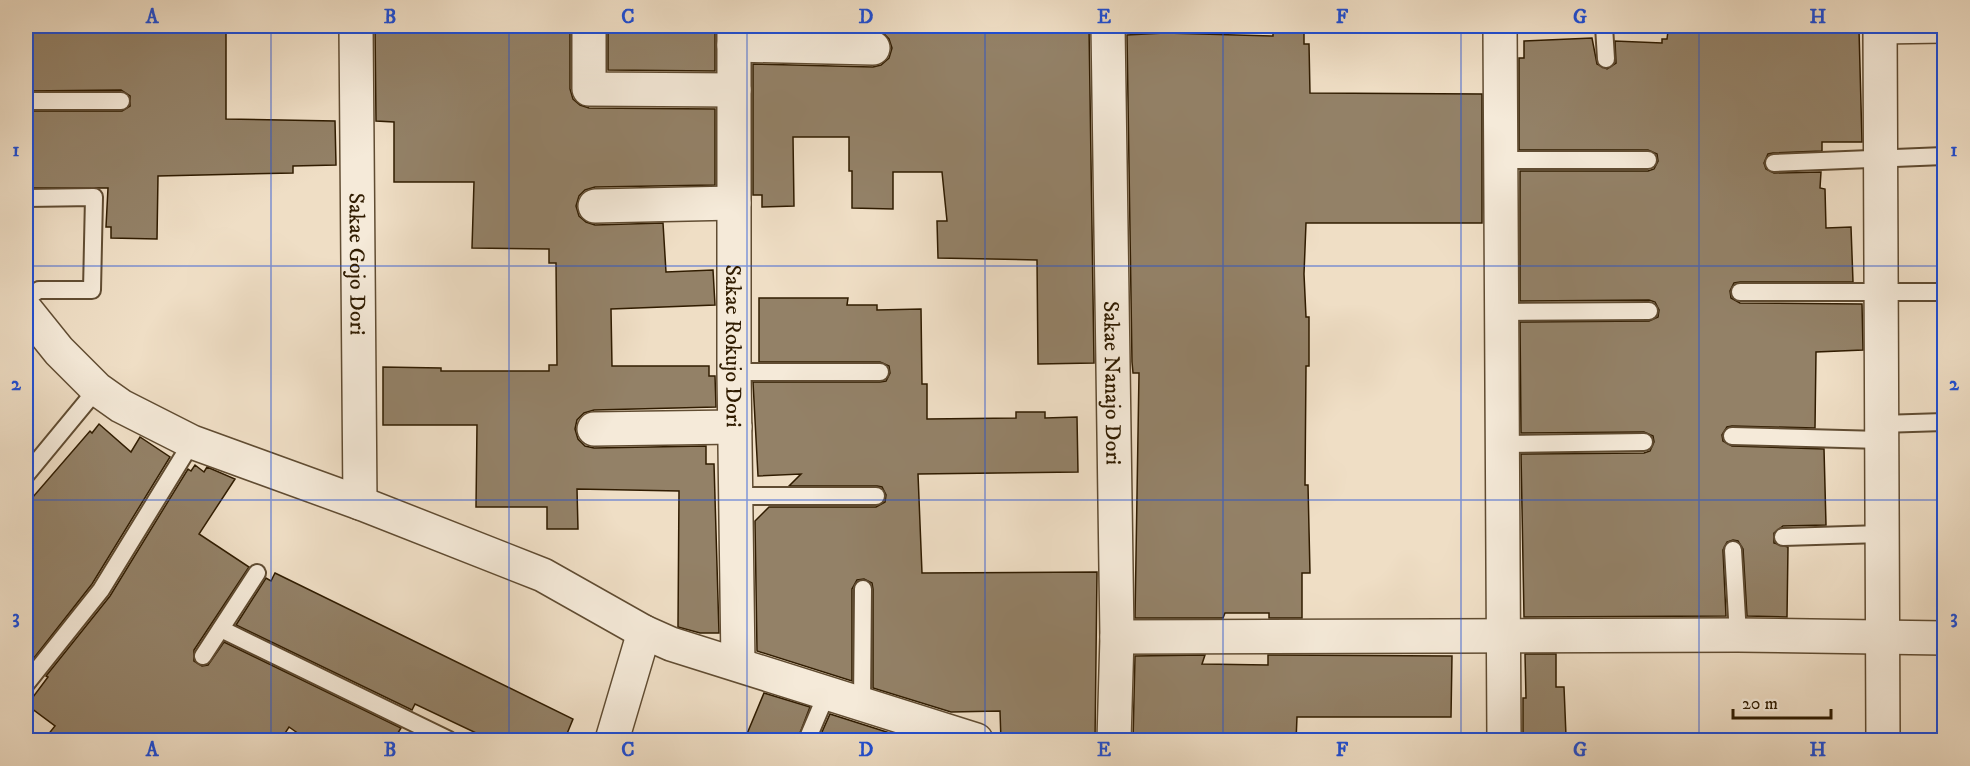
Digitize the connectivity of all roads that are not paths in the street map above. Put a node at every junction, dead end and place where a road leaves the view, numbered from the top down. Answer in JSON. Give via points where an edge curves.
{"nodes":[{"id":1,"x":356,"y":26,"type":"edge"},
{"id":2,"x":589,"y":26,"type":"edge"},
{"id":3,"x":1108,"y":26,"type":"edge"},
{"id":4,"x":1500,"y":26,"type":"edge"},
{"id":5,"x":1604,"y":26,"type":"edge"},
{"id":6,"x":1880,"y":26,"type":"edge"},
{"id":7,"x":1944,"y":26,"type":"edge"},
{"id":8,"x":734,"y":35,"type":"edge"},
{"id":9,"x":873,"y":48,"type":"dead end"},
{"id":10,"x":1606,"y":59,"type":"dead end"},
{"id":11,"x":734,"y":90,"type":"junction"},
{"id":12,"x":26,"y":101,"type":"edge"},
{"id":13,"x":121,"y":101,"type":"dead end"},
{"id":14,"x":1944,"y":156,"type":"edge"},
{"id":15,"x":1880,"y":157,"type":"junction"},
{"id":16,"x":1499,"y":160,"type":"junction"},
{"id":17,"x":1648,"y":160,"type":"dead end"},
{"id":18,"x":1774,"y":163,"type":"dead end"},
{"id":19,"x":26,"y":198,"type":"edge"},
{"id":20,"x":734,"y":202,"type":"junction"},
{"id":21,"x":595,"y":206,"type":"dead end"},
{"id":22,"x":1740,"y":292,"type":"dead end"},
{"id":23,"x":1944,"y":292,"type":"edge"},
{"id":24,"x":1880,"y":293,"type":"junction"},
{"id":25,"x":26,"y":298,"type":"edge"},
{"id":26,"x":26,"y":310,"type":"edge"},
{"id":27,"x":1649,"y":311,"type":"dead end"},
{"id":28,"x":1501,"y":312,"type":"junction"},
{"id":29,"x":734,"y":372,"type":"junction"},
{"id":30,"x":880,"y":372,"type":"dead end"},
{"id":31,"x":97,"y":389,"type":"junction"},
{"id":32,"x":1944,"y":422,"type":"edge"},
{"id":33,"x":735,"y":427,"type":"junction"},
{"id":34,"x":594,"y":429,"type":"dead end"},
{"id":35,"x":1881,"y":432,"type":"junction"},
{"id":36,"x":1732,"y":436,"type":"dead end"},
{"id":37,"x":192,"y":442,"type":"junction"},
{"id":38,"x":1644,"y":442,"type":"dead end"},
{"id":39,"x":1501,"y":444,"type":"junction"},
{"id":40,"x":26,"y":475,"type":"edge"},
{"id":41,"x":737,"y":496,"type":"junction"},
{"id":42,"x":876,"y":496,"type":"dead end"},
{"id":43,"x":360,"y":503,"type":"junction"},
{"id":44,"x":1881,"y":534,"type":"junction"},
{"id":45,"x":1783,"y":537,"type":"dead end"},
{"id":46,"x":1734,"y":550,"type":"dead end"},
{"id":47,"x":257,"y":573,"type":"dead end"},
{"id":48,"x":863,"y":589,"type":"dead end"},
{"id":49,"x":221,"y":629,"type":"junction"},
{"id":50,"x":644,"y":632,"type":"junction"},
{"id":51,"x":1738,"y":635,"type":"junction"},
{"id":52,"x":1117,"y":637,"type":"junction"},
{"id":53,"x":1505,"y":637,"type":"junction"},
{"id":54,"x":1884,"y":638,"type":"junction"},
{"id":55,"x":1944,"y":638,"type":"edge"},
{"id":56,"x":203,"y":656,"type":"dead end"},
{"id":57,"x":738,"y":664,"type":"junction"},
{"id":58,"x":26,"y":684,"type":"edge"},
{"id":59,"x":827,"y":693,"type":"junction"},
{"id":60,"x":862,"y":705,"type":"junction"},
{"id":61,"x":449,"y":741,"type":"edge"},
{"id":62,"x":612,"y":741,"type":"edge"},
{"id":63,"x":807,"y":741,"type":"edge"},
{"id":64,"x":976,"y":741,"type":"edge"},
{"id":65,"x":1114,"y":741,"type":"edge"},
{"id":66,"x":1504,"y":741,"type":"edge"},
{"id":67,"x":1883,"y":741,"type":"edge"}],
"edges":[{"from":1,"to":43,"type":"street","name":"Sakae Gojo Dori"},
{"from":2,"to":11,"type":"street","via":[[589,89]]},
{"from":3,"to":52,"type":"street","name":"Sakae Nanajo Dori"},
{"from":4,"to":16,"type":"street"},
{"from":5,"to":10,"type":"lane"},
{"from":6,"to":7,"type":"street"},
{"from":6,"to":15,"type":"street"},
{"from":8,"to":9,"type":"street"},
{"from":8,"to":11,"type":"street","name":"Sakae Rokujo Dori"},
{"from":11,"to":20,"type":"street","name":"Sakae Rokujo Dori"},
{"from":12,"to":13,"type":"lane"},
{"from":14,"to":15,"type":"lane"},
{"from":15,"to":18,"type":"lane"},
{"from":15,"to":24,"type":"street"},
{"from":16,"to":17,"type":"lane"},
{"from":16,"to":28,"type":"street"},
{"from":19,"to":25,"type":"lane","via":[[94,196],[92,290],[39,290]]},
{"from":20,"to":21,"type":"street"},
{"from":20,"to":29,"type":"street","name":"Sakae Rokujo Dori"},
{"from":22,"to":24,"type":"lane"},
{"from":23,"to":24,"type":"lane"},
{"from":24,"to":35,"type":"street"},
{"from":26,"to":31,"type":"street"},
{"from":27,"to":28,"type":"lane"},
{"from":28,"to":39,"type":"street"},
{"from":29,"to":30,"type":"lane"},
{"from":29,"to":33,"type":"street","name":"Sakae Rokujo Dori"},
{"from":31,"to":37,"type":"street","via":[[121,406]]},
{"from":31,"to":40,"type":"lane"},
{"from":32,"to":35,"type":"lane"},
{"from":33,"to":34,"type":"street"},
{"from":33,"to":41,"type":"street","name":"Sakae Rokujo Dori"},
{"from":35,"to":36,"type":"lane"},
{"from":35,"to":44,"type":"street"},
{"from":37,"to":43,"type":"street"},
{"from":37,"to":58,"type":"lane","via":[[101,590]]},
{"from":38,"to":39,"type":"lane"},
{"from":39,"to":53,"type":"street"},
{"from":41,"to":42,"type":"lane"},
{"from":41,"to":57,"type":"street","name":"Sakae Rokujo Dori"},
{"from":43,"to":50,"type":"street","via":[[543,575]]},
{"from":44,"to":45,"type":"lane"},
{"from":44,"to":54,"type":"street"},
{"from":46,"to":51,"type":"lane"},
{"from":47,"to":49,"type":"lane"},
{"from":48,"to":60,"type":"lane"},
{"from":49,"to":56,"type":"lane"},
{"from":49,"to":61,"type":"lane"},
{"from":50,"to":57,"type":"street"},
{"from":50,"to":62,"type":"street"},
{"from":51,"to":53,"type":"street"},
{"from":51,"to":54,"type":"street"},
{"from":52,"to":53,"type":"street"},
{"from":52,"to":65,"type":"street","name":"Sakae Nanajo Dori"},
{"from":53,"to":66,"type":"street"},
{"from":54,"to":55,"type":"street"},
{"from":54,"to":67,"type":"street"},
{"from":57,"to":59,"type":"street"},
{"from":59,"to":60,"type":"street"},
{"from":59,"to":63,"type":"lane"},
{"from":60,"to":64,"type":"street"}]}
